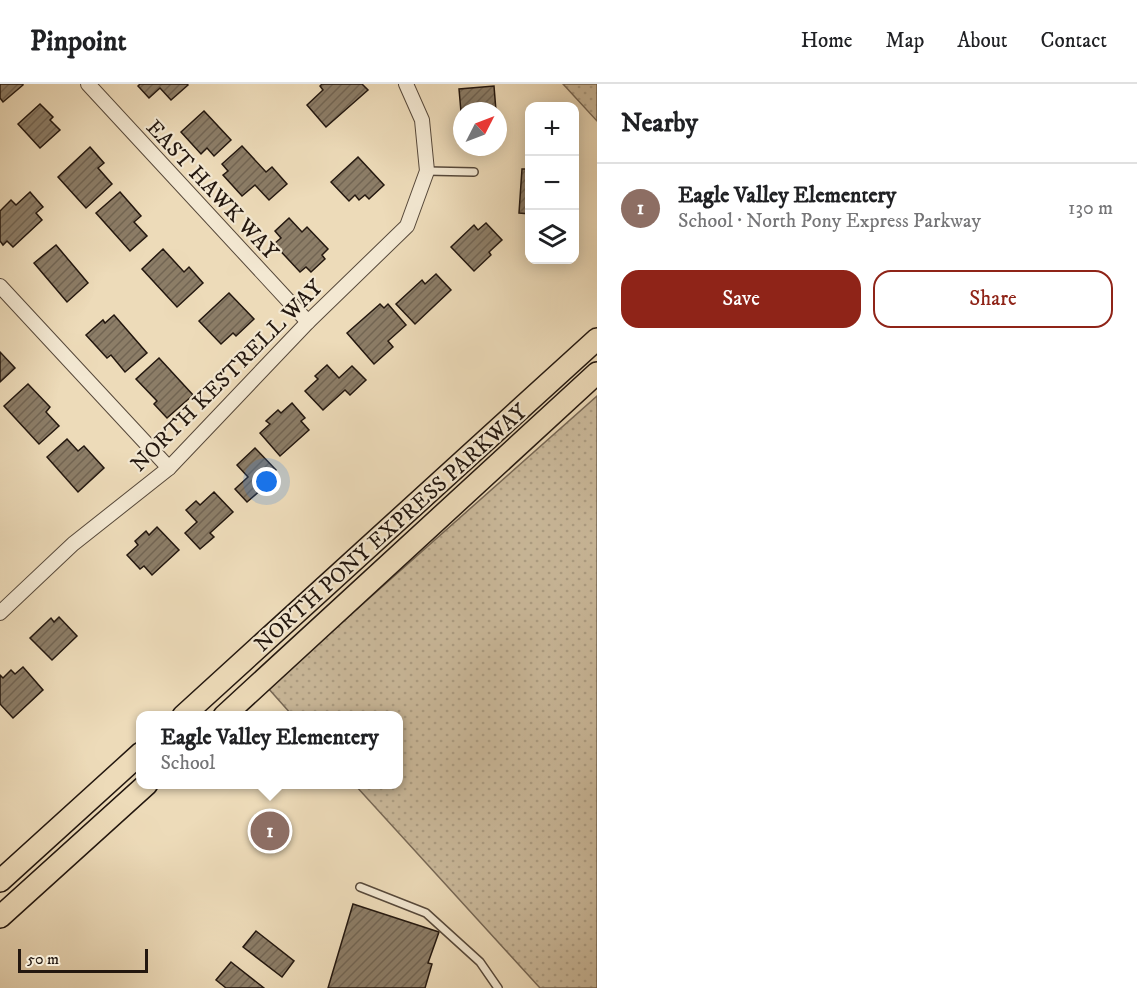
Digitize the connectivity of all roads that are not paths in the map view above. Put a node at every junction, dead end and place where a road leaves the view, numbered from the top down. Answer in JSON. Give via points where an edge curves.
{"nodes":[{"id":1,"x":88,"y":84,"type":"edge"},
{"id":2,"x":406,"y":84,"type":"edge"},
{"id":3,"x":427,"y":171,"type":"junction"},
{"id":4,"x":474,"y":172,"type":"dead end"},
{"id":5,"x":0,"y":286,"type":"edge"},
{"id":6,"x":308,"y":322,"type":"junction"},
{"id":7,"x":597,"y":339,"type":"edge"},
{"id":8,"x":597,"y":373,"type":"edge"},
{"id":9,"x":169,"y":468,"type":"junction"},
{"id":10,"x":0,"y":613,"type":"edge"},
{"id":11,"x":188,"y":711,"type":"edge"},
{"id":12,"x":229,"y":711,"type":"edge"},
{"id":13,"x":136,"y":758,"type":"edge"},
{"id":14,"x":141,"y":789,"type":"edge"},
{"id":15,"x":0,"y":881,"type":"edge"},
{"id":16,"x":360,"y":886,"type":"dead end"},
{"id":17,"x":0,"y":917,"type":"edge"},
{"id":18,"x":498,"y":988,"type":"edge"}],
"edges":[{"from":1,"to":6,"type":"street","name":"EAST HAWK WAY"},
{"from":2,"to":3,"type":"street","via":[[422,120]]},
{"from":3,"to":4,"type":"lane"},
{"from":3,"to":6,"type":"street","name":"NORTH KESTRELL WAY","via":[[407,226]]},
{"from":5,"to":9,"type":"street"},
{"from":6,"to":9,"type":"street","name":"NORTH KESTRELL WAY"},
{"from":7,"to":11,"type":"main road","name":"NORTH PONY EXPRESS PARKWAY"},
{"from":8,"to":12,"type":"main road","name":"NORTH PONY EXPRESS PARKWAY"},
{"from":9,"to":10,"type":"street","name":"NORTH KESTRELL WAY","via":[[73,544]]},
{"from":13,"to":15,"type":"main road"},
{"from":14,"to":17,"type":"main road"},
{"from":16,"to":18,"type":"lane","via":[[426,913],[480,962]]}]}
